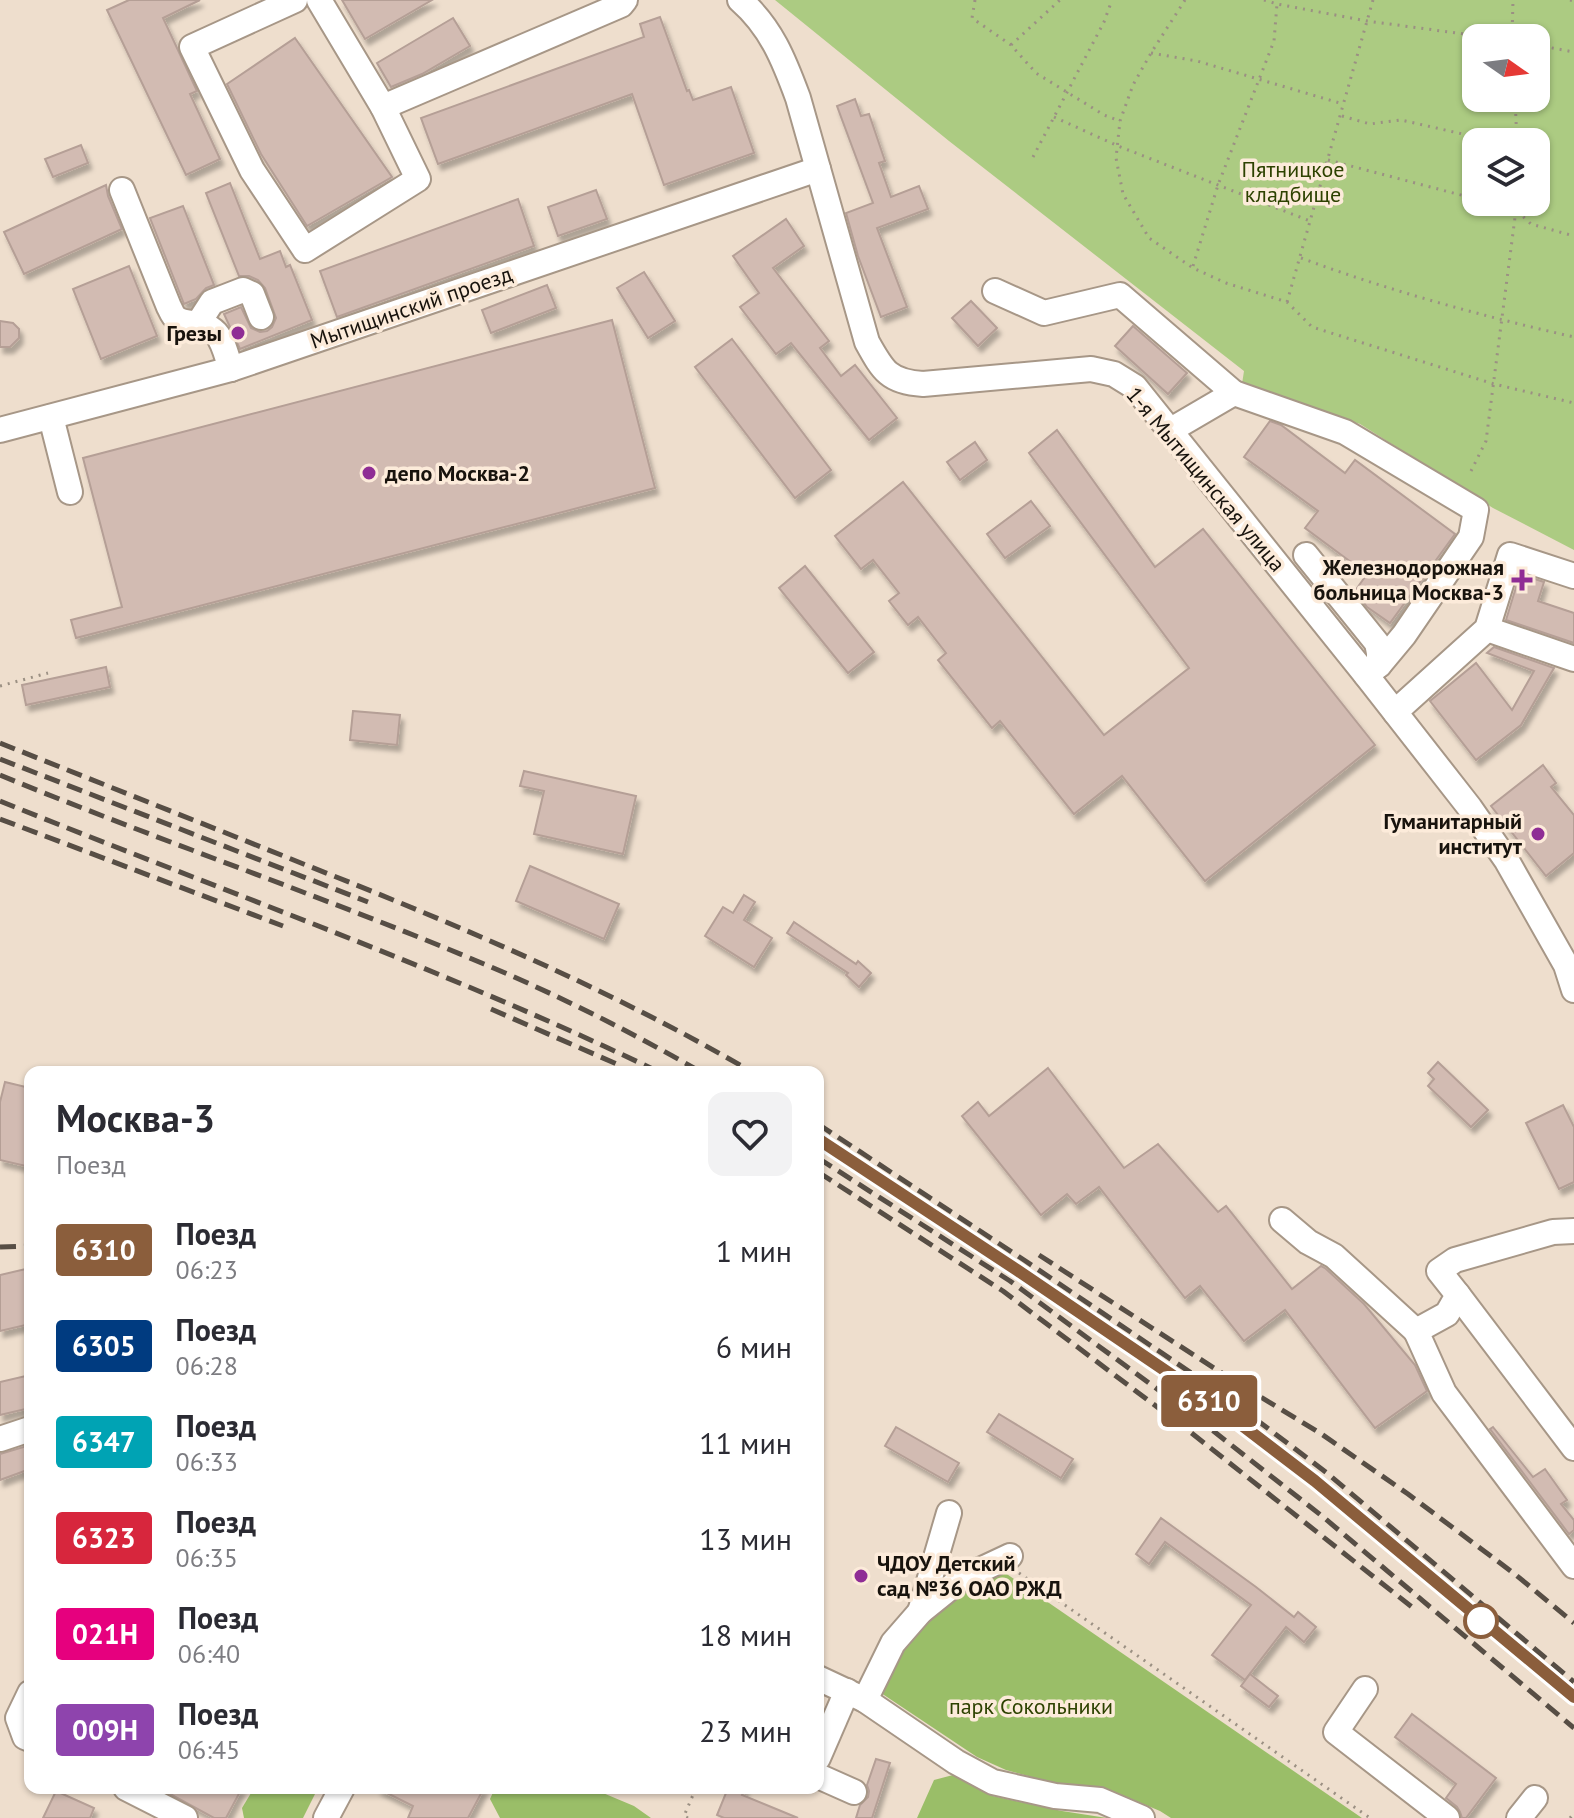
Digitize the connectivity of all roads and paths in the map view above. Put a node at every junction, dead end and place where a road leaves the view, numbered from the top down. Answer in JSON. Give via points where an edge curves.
{"nodes":[{"id":1,"x":295,"y":0,"type":"edge"},
{"id":2,"x":319,"y":0,"type":"edge"},
{"id":3,"x":625,"y":0,"type":"edge"},
{"id":4,"x":740,"y":0,"type":"edge"},
{"id":5,"x":975,"y":0,"type":"edge"},
{"id":6,"x":1060,"y":0,"type":"edge"},
{"id":7,"x":1112,"y":0,"type":"edge"},
{"id":8,"x":1185,"y":0,"type":"edge"},
{"id":9,"x":1264,"y":0,"type":"edge"},
{"id":10,"x":1373,"y":0,"type":"edge"},
{"id":11,"x":1513,"y":0,"type":"edge"},
{"id":12,"x":1277,"y":4,"type":"junction"},
{"id":13,"x":1367,"y":21,"type":"junction"},
{"id":14,"x":1512,"y":24,"type":"edge"},
{"id":15,"x":1462,"y":34,"type":"edge"},
{"id":16,"x":1011,"y":45,"type":"junction"},
{"id":17,"x":1550,"y":48,"type":"edge"},
{"id":18,"x":1574,"y":52,"type":"edge"},
{"id":19,"x":1151,"y":53,"type":"junction"},
{"id":20,"x":1259,"y":78,"type":"junction"},
{"id":21,"x":1067,"y":92,"type":"junction"},
{"id":22,"x":1343,"y":104,"type":"junction"},
{"id":23,"x":383,"y":107,"type":"junction"},
{"id":24,"x":1340,"y":115,"type":"junction"},
{"id":25,"x":1054,"y":117,"type":"junction"},
{"id":26,"x":1120,"y":121,"type":"junction"},
{"id":27,"x":1462,"y":134,"type":"edge"},
{"id":28,"x":1118,"y":146,"type":"junction"},
{"id":29,"x":1033,"y":157,"type":"dead end"},
{"id":30,"x":1328,"y":160,"type":"junction"},
{"id":31,"x":818,"y":169,"type":"junction"},
{"id":32,"x":1218,"y":185,"type":"junction"},
{"id":33,"x":122,"y":190,"type":"dead end"},
{"id":34,"x":1462,"y":195,"type":"edge"},
{"id":35,"x":1515,"y":216,"type":"edge"},
{"id":36,"x":1522,"y":216,"type":"edge"},
{"id":37,"x":1310,"y":221,"type":"junction"},
{"id":38,"x":1574,"y":236,"type":"edge"},
{"id":39,"x":1299,"y":258,"type":"junction"},
{"id":40,"x":1193,"y":268,"type":"junction"},
{"id":41,"x":995,"y":291,"type":"dead end"},
{"id":42,"x":1287,"y":302,"type":"junction"},
{"id":43,"x":261,"y":317,"type":"dead end"},
{"id":44,"x":1502,"y":320,"type":"junction"},
{"id":45,"x":199,"y":322,"type":"junction"},
{"id":46,"x":1574,"y":337,"type":"edge"},
{"id":47,"x":231,"y":369,"type":"junction"},
{"id":48,"x":1494,"y":384,"type":"junction"},
{"id":49,"x":1234,"y":393,"type":"junction"},
{"id":50,"x":1574,"y":403,"type":"edge"},
{"id":51,"x":51,"y":417,"type":"junction"},
{"id":52,"x":0,"y":430,"type":"edge"},
{"id":53,"x":1169,"y":431,"type":"junction"},
{"id":54,"x":1471,"y":471,"type":"dead end"},
{"id":55,"x":70,"y":492,"type":"dead end"},
{"id":56,"x":1306,"y":555,"type":"dead end"},
{"id":57,"x":1574,"y":576,"type":"edge"},
{"id":58,"x":1487,"y":629,"type":"junction"},
{"id":59,"x":1574,"y":659,"type":"edge"},
{"id":60,"x":1372,"y":670,"type":"junction"},
{"id":61,"x":48,"y":673,"type":"dead end"},
{"id":62,"x":0,"y":686,"type":"edge"},
{"id":63,"x":1395,"y":712,"type":"junction"},
{"id":64,"x":1573,"y":984,"type":"edge"},
{"id":65,"x":1282,"y":1220,"type":"dead end"},
{"id":66,"x":1574,"y":1231,"type":"edge"},
{"id":67,"x":1458,"y":1295,"type":"junction"},
{"id":68,"x":1416,"y":1331,"type":"junction"},
{"id":69,"x":24,"y":1431,"type":"edge"},
{"id":70,"x":0,"y":1439,"type":"edge"},
{"id":71,"x":1574,"y":1448,"type":"edge"},
{"id":72,"x":949,"y":1513,"type":"dead end"},
{"id":73,"x":1005,"y":1558,"type":"joint"},
{"id":74,"x":1574,"y":1566,"type":"edge"},
{"id":75,"x":920,"y":1612,"type":"junction"},
{"id":76,"x":824,"y":1681,"type":"edge"},
{"id":77,"x":1365,"y":1689,"type":"dead end"},
{"id":78,"x":856,"y":1696,"type":"junction"},
{"id":79,"x":24,"y":1706,"type":"edge"},
{"id":80,"x":24,"y":1734,"type":"edge"},
{"id":81,"x":824,"y":1748,"type":"edge"},
{"id":82,"x":824,"y":1779,"type":"edge"},
{"id":83,"x":854,"y":1792,"type":"dead end"},
{"id":84,"x":138,"y":1794,"type":"edge"},
{"id":85,"x":339,"y":1794,"type":"edge"},
{"id":86,"x":693,"y":1794,"type":"edge"},
{"id":87,"x":1535,"y":1798,"type":"dead end"},
{"id":88,"x":1574,"y":1813,"type":"edge"},
{"id":89,"x":185,"y":1818,"type":"edge"},
{"id":90,"x":326,"y":1818,"type":"edge"},
{"id":91,"x":688,"y":1818,"type":"edge"},
{"id":92,"x":1142,"y":1818,"type":"edge"},
{"id":93,"x":1370,"y":1818,"type":"edge"},
{"id":94,"x":1447,"y":1818,"type":"edge"},
{"id":95,"x":1519,"y":1818,"type":"edge"},
{"id":96,"x":1570,"y":1818,"type":"edge"}],
"edges":[{"from":1,"to":23,"type":"street","via":[[192,47],[252,170],[305,250],[418,179]]},
{"from":2,"to":23,"type":"street"},
{"from":3,"to":23,"type":"street"},
{"from":4,"to":31,"type":"street","name":"1-я Мытищинская улица","via":[[770,33],[785,64]]},
{"from":5,"to":16,"type":"path","via":[[972,18]]},
{"from":6,"to":16,"type":"path"},
{"from":7,"to":21,"type":"path"},
{"from":8,"to":19,"type":"path"},
{"from":9,"to":12,"type":"path"},
{"from":10,"to":13,"type":"path"},
{"from":11,"to":14,"type":"path"},
{"from":12,"to":13,"type":"path"},
{"from":12,"to":20,"type":"path","via":[[1274,41]]},
{"from":13,"to":15,"type":"path"},
{"from":13,"to":22,"type":"path"},
{"from":16,"to":21,"type":"path","via":[[1036,73]]},
{"from":17,"to":18,"type":"path"},
{"from":19,"to":20,"type":"path"},
{"from":19,"to":26,"type":"path"},
{"from":20,"to":22,"type":"path"},
{"from":20,"to":32,"type":"path"},
{"from":21,"to":25,"type":"path"},
{"from":21,"to":26,"type":"path"},
{"from":22,"to":24,"type":"path"},
{"from":24,"to":27,"type":"path","via":[[1370,124],[1401,120]]},
{"from":24,"to":30,"type":"path"},
{"from":25,"to":28,"type":"path"},
{"from":25,"to":29,"type":"path"},
{"from":26,"to":28,"type":"path"},
{"from":28,"to":32,"type":"path"},
{"from":28,"to":40,"type":"path","via":[[1123,194],[1149,238]]},
{"from":30,"to":34,"type":"path"},
{"from":30,"to":37,"type":"path"},
{"from":31,"to":47,"type":"street","name":"Мытищинский проезд"},
{"from":31,"to":53,"type":"street","name":"1-я Мытищинская улица","via":[[867,342],[890,375],[923,384],[1091,369],[1114,374],[1135,387]]},
{"from":32,"to":37,"type":"path"},
{"from":32,"to":40,"type":"path"},
{"from":33,"to":45,"type":"street","via":[[175,318]]},
{"from":35,"to":44,"type":"path"},
{"from":36,"to":38,"type":"path","via":[[1531,224]]},
{"from":37,"to":39,"type":"path"},
{"from":39,"to":42,"type":"path"},
{"from":39,"to":44,"type":"path"},
{"from":40,"to":42,"type":"path"},
{"from":41,"to":49,"type":"street","via":[[1044,313],[1120,295]]},
{"from":42,"to":48,"type":"path","via":[[1312,327]]},
{"from":43,"to":45,"type":"street","via":[[252,294],[243,290],[212,302]]},
{"from":44,"to":46,"type":"path"},
{"from":44,"to":48,"type":"path"},
{"from":45,"to":47,"type":"street","via":[[220,336]]},
{"from":47,"to":51,"type":"street","name":"Мытищинский проезд"},
{"from":48,"to":50,"type":"path"},
{"from":48,"to":54,"type":"path","via":[[1486,441]]},
{"from":49,"to":53,"type":"street"},
{"from":49,"to":60,"type":"street","via":[[1345,432],[1476,510],[1471,537],[1404,635]]},
{"from":51,"to":52,"type":"street","name":"Мытищинский проезд"},
{"from":51,"to":55,"type":"street"},
{"from":53,"to":60,"type":"street","name":"1-я Мытищинская улица"},
{"from":56,"to":60,"type":"street","via":[[1377,643]]},
{"from":57,"to":58,"type":"street","via":[[1510,555]]},
{"from":58,"to":59,"type":"street"},
{"from":58,"to":63,"type":"street"},
{"from":60,"to":63,"type":"street","name":"1-я Мытищинская улица"},
{"from":61,"to":62,"type":"path"},
{"from":63,"to":64,"type":"street","name":"1-я Мытищинская улица","via":[[1507,861]]},
{"from":65,"to":68,"type":"street","via":[[1334,1256]]},
{"from":66,"to":67,"type":"street","via":[[1553,1232],[1455,1260],[1439,1271]]},
{"from":67,"to":68,"type":"street","via":[[1447,1314]]},
{"from":67,"to":71,"type":"street"},
{"from":68,"to":74,"type":"street","via":[[1444,1393]]},
{"from":69,"to":70,"type":"street"},
{"from":72,"to":75,"type":"street"},
{"from":73,"to":75,"type":"street","via":[[961,1579]]},
{"from":73,"to":93,"type":"path"},
{"from":75,"to":78,"type":"street"},
{"from":76,"to":78,"type":"street"},
{"from":77,"to":94,"type":"street","via":[[1336,1732]]},
{"from":78,"to":81,"type":"street"},
{"from":78,"to":92,"type":"street","via":[[993,1782],[1100,1800]]},
{"from":79,"to":80,"type":"street","via":[[18,1718]]},
{"from":82,"to":83,"type":"street"},
{"from":84,"to":89,"type":"street"},
{"from":85,"to":90,"type":"street"},
{"from":86,"to":91,"type":"path","via":[[684,1816]]},
{"from":87,"to":95,"type":"street"},
{"from":88,"to":96,"type":"path"}]}
